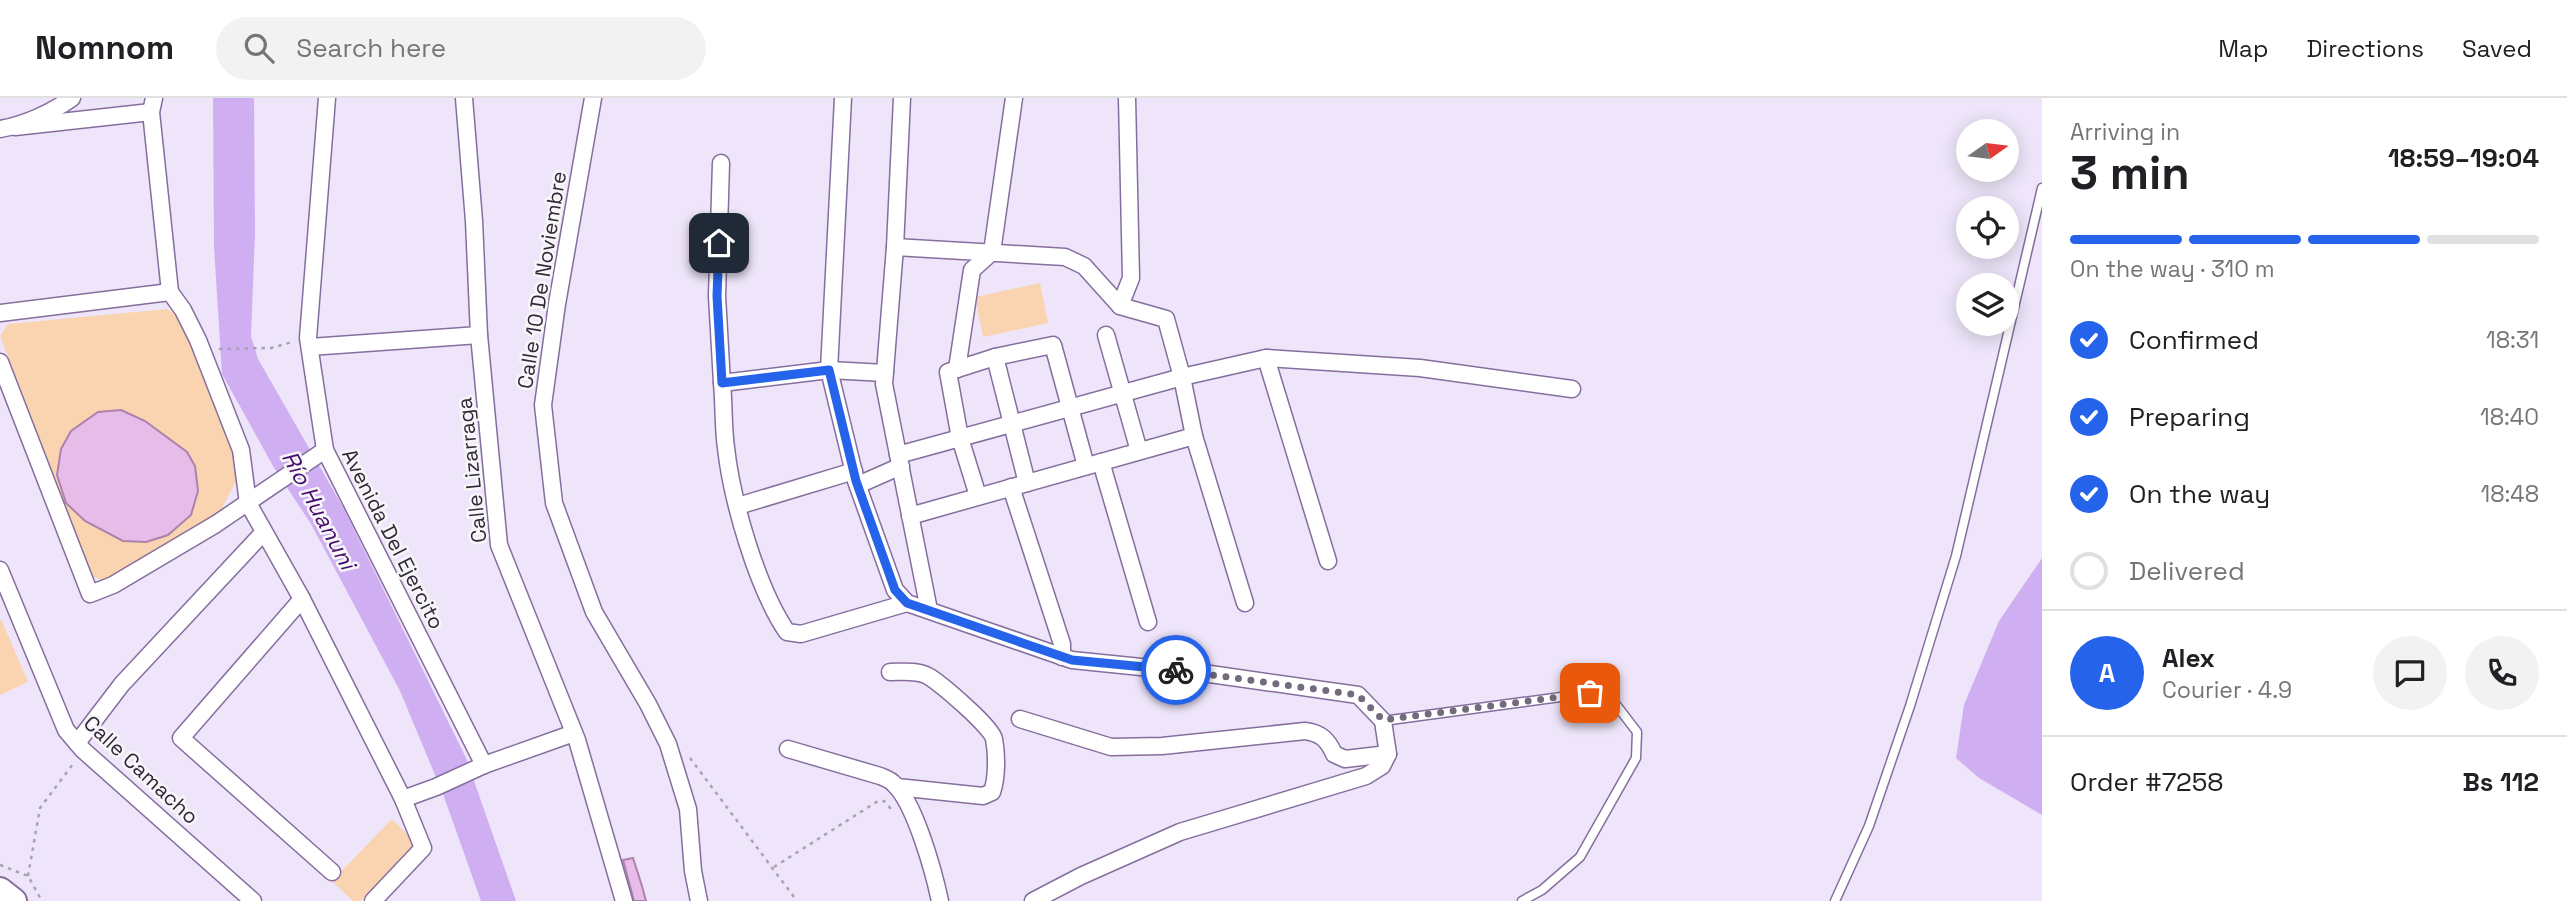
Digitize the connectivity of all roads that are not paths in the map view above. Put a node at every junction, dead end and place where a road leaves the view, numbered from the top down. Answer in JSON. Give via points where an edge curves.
{"nodes":[{"id":1,"x":72,"y":98,"type":"edge"},
{"id":2,"x":327,"y":98,"type":"edge"},
{"id":3,"x":464,"y":98,"type":"edge"},
{"id":4,"x":593,"y":98,"type":"edge"},
{"id":5,"x":843,"y":98,"type":"edge"},
{"id":6,"x":902,"y":98,"type":"edge"},
{"id":7,"x":1014,"y":98,"type":"edge"},
{"id":8,"x":1127,"y":98,"type":"edge"},
{"id":9,"x":153,"y":105,"type":"edge"},
{"id":10,"x":8,"y":128,"type":"edge"},
{"id":11,"x":721,"y":163,"type":"dead end"},
{"id":12,"x":2042,"y":188,"type":"edge"},
{"id":13,"x":895,"y":247,"type":"junction"},
{"id":14,"x":992,"y":252,"type":"junction"},
{"id":15,"x":170,"y":292,"type":"junction"},
{"id":16,"x":1120,"y":306,"type":"junction"},
{"id":17,"x":0,"y":313,"type":"edge"},
{"id":18,"x":479,"y":335,"type":"junction"},
{"id":19,"x":1106,"y":335,"type":"dead end"},
{"id":20,"x":309,"y":342,"type":"junction"},
{"id":21,"x":995,"y":357,"type":"junction"},
{"id":22,"x":1266,"y":358,"type":"junction"},
{"id":23,"x":0,"y":362,"type":"edge"},
{"id":24,"x":957,"y":369,"type":"junction"},
{"id":25,"x":829,"y":370,"type":"junction"},
{"id":26,"x":885,"y":373,"type":"junction"},
{"id":27,"x":1182,"y":377,"type":"junction"},
{"id":28,"x":722,"y":383,"type":"junction"},
{"id":29,"x":1572,"y":389,"type":"dead end"},
{"id":30,"x":1122,"y":394,"type":"junction"},
{"id":31,"x":1070,"y":408,"type":"junction"},
{"id":32,"x":1013,"y":424,"type":"junction"},
{"id":33,"x":1194,"y":436,"type":"junction"},
{"id":34,"x":960,"y":438,"type":"junction"},
{"id":35,"x":1139,"y":451,"type":"junction"},
{"id":36,"x":320,"y":453,"type":"junction"},
{"id":37,"x":900,"y":461,"type":"junction"},
{"id":38,"x":1094,"y":464,"type":"junction"},
{"id":39,"x":856,"y":478,"type":"junction"},
{"id":40,"x":1027,"y":483,"type":"junction"},
{"id":41,"x":1011,"y":487,"type":"junction"},
{"id":42,"x":978,"y":496,"type":"junction"},
{"id":43,"x":248,"y":503,"type":"junction"},
{"id":44,"x":738,"y":506,"type":"junction"},
{"id":45,"x":910,"y":516,"type":"junction"},
{"id":46,"x":264,"y":533,"type":"junction"},
{"id":47,"x":1328,"y":561,"type":"dead end"},
{"id":48,"x":0,"y":570,"type":"edge"},
{"id":49,"x":302,"y":600,"type":"junction"},
{"id":50,"x":907,"y":603,"type":"junction"},
{"id":51,"x":1245,"y":603,"type":"dead end"},
{"id":52,"x":929,"y":610,"type":"junction"},
{"id":53,"x":1149,"y":622,"type":"dead end"},
{"id":54,"x":1062,"y":657,"type":"junction"},
{"id":55,"x":890,"y":672,"type":"dead end"},
{"id":56,"x":1020,"y":719,"type":"dead end"},
{"id":57,"x":1383,"y":720,"type":"junction"},
{"id":58,"x":574,"y":733,"type":"junction"},
{"id":59,"x":80,"y":746,"type":"junction"},
{"id":60,"x":789,"y":749,"type":"dead end"},
{"id":61,"x":1388,"y":754,"type":"junction"},
{"id":62,"x":480,"y":767,"type":"junction"},
{"id":63,"x":897,"y":786,"type":"junction"},
{"id":64,"x":403,"y":799,"type":"junction"},
{"id":65,"x":332,"y":872,"type":"dead end"},
{"id":66,"x":0,"y":890,"type":"edge"},
{"id":67,"x":14,"y":901,"type":"edge"},
{"id":68,"x":253,"y":901,"type":"edge"},
{"id":69,"x":373,"y":901,"type":"edge"},
{"id":70,"x":624,"y":901,"type":"edge"},
{"id":71,"x":699,"y":901,"type":"edge"},
{"id":72,"x":940,"y":901,"type":"edge"},
{"id":73,"x":1033,"y":901,"type":"edge"},
{"id":74,"x":1522,"y":901,"type":"edge"},
{"id":75,"x":1835,"y":901,"type":"edge"}],
"edges":[{"from":1,"to":10,"type":"street"},
{"from":2,"to":20,"type":"street","name":"Avenida Del Ejercito"},
{"from":3,"to":18,"type":"street","name":"Calle Lizarraga"},
{"from":4,"to":71,"type":"street","name":"Calle 10 De Noviembre","via":[[543,405],[554,503],[594,612],[668,744],[688,809]]},
{"from":5,"to":25,"type":"street"},
{"from":6,"to":13,"type":"street"},
{"from":7,"to":14,"type":"street"},
{"from":8,"to":16,"type":"street","via":[[1131,278]]},
{"from":9,"to":10,"type":"street"},
{"from":9,"to":15,"type":"street"},
{"from":11,"to":28,"type":"street","via":[[717,296]]},
{"from":12,"to":75,"type":"lane","via":[[1956,556],[1869,826]]},
{"from":13,"to":14,"type":"street"},
{"from":13,"to":26,"type":"street"},
{"from":14,"to":16,"type":"street","via":[[1065,257],[1084,266]]},
{"from":14,"to":24,"type":"street","via":[[972,270]]},
{"from":15,"to":17,"type":"street"},
{"from":15,"to":43,"type":"street","via":[[198,340],[241,450]]},
{"from":16,"to":27,"type":"street","via":[[1166,319]]},
{"from":18,"to":20,"type":"street"},
{"from":18,"to":58,"type":"street","name":"Calle Lizarraga","via":[[499,545]]},
{"from":19,"to":30,"type":"street"},
{"from":20,"to":36,"type":"street","name":"Avenida Del Ejercito"},
{"from":21,"to":24,"type":"street"},
{"from":21,"to":31,"type":"street","via":[[1052,345]]},
{"from":21,"to":32,"type":"street"},
{"from":22,"to":27,"type":"street"},
{"from":22,"to":29,"type":"street","via":[[1420,368]]},
{"from":22,"to":47,"type":"street"},
{"from":23,"to":43,"type":"street","via":[[90,594],[113,585]]},
{"from":24,"to":34,"type":"street","via":[[948,372]]},
{"from":25,"to":26,"type":"street"},
{"from":25,"to":28,"type":"street"},
{"from":25,"to":39,"type":"street"},
{"from":26,"to":37,"type":"street"},
{"from":27,"to":30,"type":"street"},
{"from":27,"to":33,"type":"street"},
{"from":28,"to":44,"type":"street","via":[[726,449]]},
{"from":30,"to":31,"type":"street"},
{"from":30,"to":35,"type":"street"},
{"from":31,"to":32,"type":"street"},
{"from":31,"to":38,"type":"street"},
{"from":32,"to":34,"type":"street"},
{"from":32,"to":40,"type":"street"},
{"from":33,"to":35,"type":"street"},
{"from":33,"to":51,"type":"street"},
{"from":34,"to":37,"type":"street"},
{"from":34,"to":42,"type":"street"},
{"from":35,"to":38,"type":"street"},
{"from":36,"to":43,"type":"street"},
{"from":36,"to":62,"type":"street","name":"Avenida Del Ejercito"},
{"from":37,"to":39,"type":"street"},
{"from":37,"to":45,"type":"street"},
{"from":38,"to":40,"type":"street"},
{"from":38,"to":53,"type":"street"},
{"from":39,"to":44,"type":"street"},
{"from":39,"to":50,"type":"street","via":[[895,590]]},
{"from":40,"to":41,"type":"street"},
{"from":41,"to":42,"type":"street"},
{"from":41,"to":54,"type":"street","via":[[1062,644]]},
{"from":42,"to":45,"type":"street"},
{"from":43,"to":46,"type":"street"},
{"from":44,"to":50,"type":"street","via":[[773,611],[787,632],[801,634]]},
{"from":45,"to":52,"type":"street"},
{"from":46,"to":49,"type":"street"},
{"from":46,"to":59,"type":"street","via":[[122,684]]},
{"from":48,"to":59,"type":"street","name":"Calle Camacho","via":[[66,730]]},
{"from":49,"to":64,"type":"street"},
{"from":49,"to":65,"type":"street","via":[[181,738]]},
{"from":50,"to":52,"type":"street"},
{"from":52,"to":54,"type":"street"},
{"from":54,"to":57,"type":"street","via":[[1358,695]]},
{"from":55,"to":63,"type":"street","via":[[927,676],[983,721],[994,737],[992,792],[983,796]]},
{"from":56,"to":61,"type":"street","via":[[1111,747],[1305,731],[1316,732],[1328,741],[1334,754],[1345,759]]},
{"from":57,"to":61,"type":"street"},
{"from":57,"to":74,"type":"lane","via":[[1590,693],[1614,702],[1631,724],[1637,732],[1636,758],[1580,857]]},
{"from":58,"to":62,"type":"street"},
{"from":58,"to":70,"type":"street","name":"Calle Lizarraga"},
{"from":59,"to":68,"type":"street","name":"Calle Camacho"},
{"from":60,"to":63,"type":"street","via":[[880,776]]},
{"from":61,"to":73,"type":"street","via":[[1382,766],[1366,776],[1180,832]]},
{"from":62,"to":64,"type":"street"},
{"from":63,"to":72,"type":"street","via":[[919,830]]},
{"from":64,"to":69,"type":"street","via":[[422,848]]},
{"from":66,"to":67,"type":"main road"}]}
